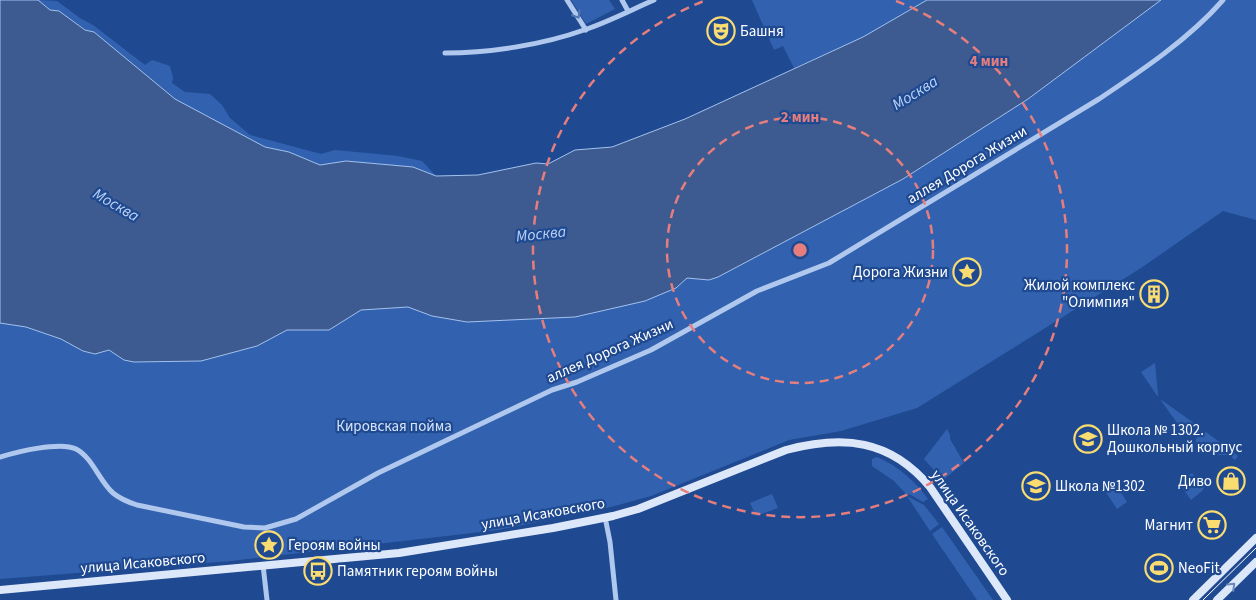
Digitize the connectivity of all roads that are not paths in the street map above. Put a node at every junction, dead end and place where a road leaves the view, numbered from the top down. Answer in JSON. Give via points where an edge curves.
{"nodes":[{"id":1,"x":567,"y":0,"type":"edge"},
{"id":2,"x":622,"y":0,"type":"edge"},
{"id":3,"x":654,"y":0,"type":"edge"},
{"id":4,"x":1223,"y":0,"type":"edge"},
{"id":5,"x":628,"y":11,"type":"junction"},
{"id":6,"x":586,"y":30,"type":"junction"},
{"id":7,"x":445,"y":53,"type":"dead end"},
{"id":8,"x":0,"y":457,"type":"edge"},
{"id":9,"x":605,"y":517,"type":"junction"},
{"id":10,"x":1256,"y":538,"type":"edge"},
{"id":11,"x":1256,"y":562,"type":"edge"},
{"id":12,"x":263,"y":565,"type":"junction"},
{"id":13,"x":0,"y":590,"type":"edge"},
{"id":14,"x":267,"y":600,"type":"edge"},
{"id":15,"x":616,"y":600,"type":"edge"},
{"id":16,"x":1007,"y":600,"type":"edge"},
{"id":17,"x":1193,"y":600,"type":"edge"},
{"id":18,"x":1217,"y":600,"type":"edge"}],
"edges":[{"from":1,"to":6,"type":"street","one_way":true},
{"from":2,"to":5,"type":"street"},
{"from":3,"to":5,"type":"street"},
{"from":4,"to":8,"type":"street","name":"аллея Дорога Жизни","via":[[1199,24],[1120,85],[829,263],[757,291],[651,350],[552,390],[378,473],[296,519],[265,528],[244,527],[137,505],[112,492],[83,454],[74,448],[26,450]]},
{"from":5,"to":6,"type":"street"},
{"from":6,"to":7,"type":"street","via":[[490,51]]},
{"from":9,"to":12,"type":"street","name":"улица Исаковского","via":[[400,553]]},
{"from":9,"to":15,"type":"street"},
{"from":9,"to":16,"type":"street","name":"улица Исаковского","via":[[646,506],[786,450],[828,442],[864,444],[895,456],[921,476]]},
{"from":10,"to":17,"type":"street"},
{"from":18,"to":11,"type":"street","one_way":true},
{"from":12,"to":13,"type":"street","name":"улица Исаковского"},
{"from":12,"to":14,"type":"street"}]}
